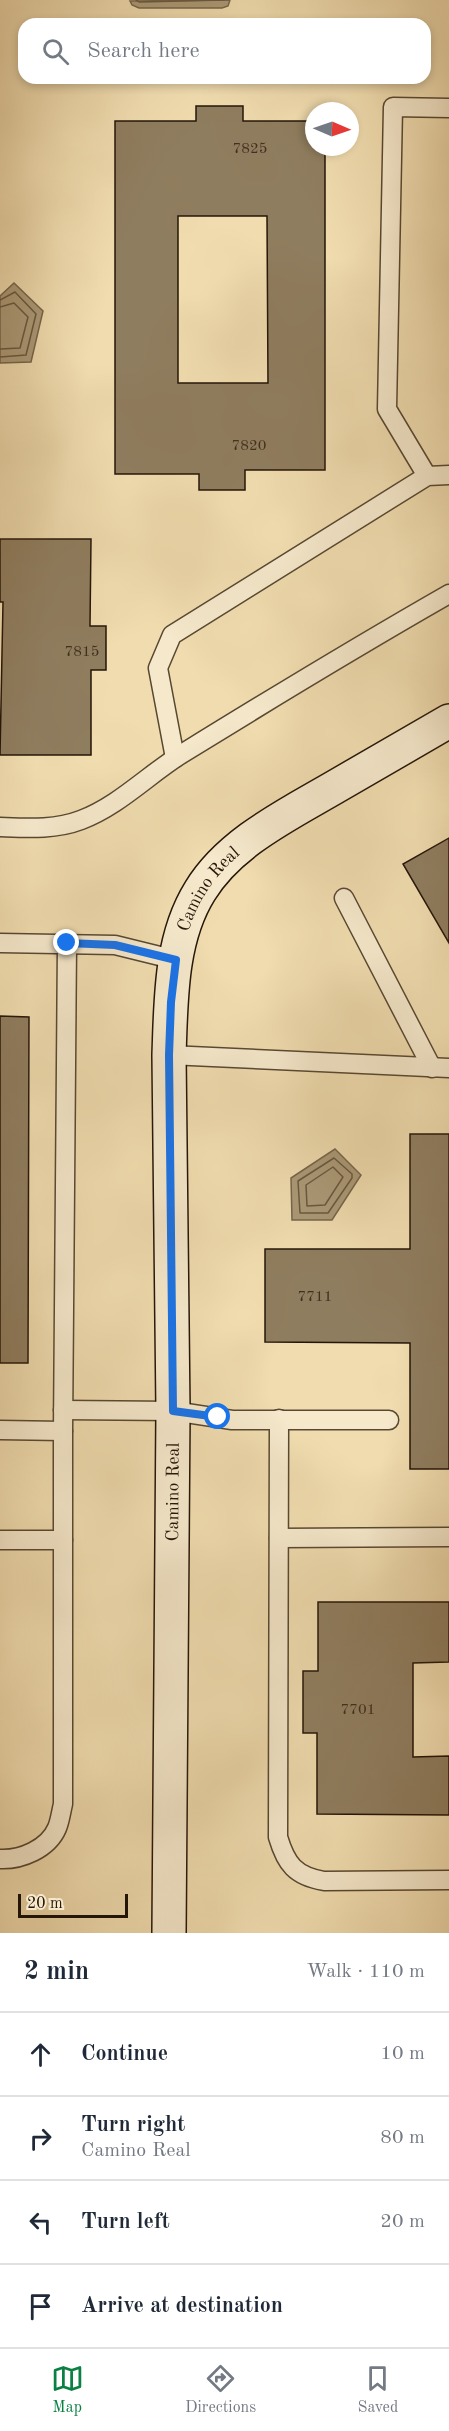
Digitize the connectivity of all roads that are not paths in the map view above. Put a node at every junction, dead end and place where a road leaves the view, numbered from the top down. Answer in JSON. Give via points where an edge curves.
{"nodes":[{"id":1,"x":449,"y":108,"type":"edge"},
{"id":2,"x":449,"y":475,"type":"edge"},
{"id":3,"x":427,"y":476,"type":"junction"},
{"id":4,"x":449,"y":594,"type":"edge"},
{"id":5,"x":449,"y":721,"type":"edge"},
{"id":6,"x":175,"y":758,"type":"junction"},
{"id":7,"x":0,"y":827,"type":"edge"},
{"id":8,"x":344,"y":898,"type":"dead end"},
{"id":9,"x":0,"y":943,"type":"edge"},
{"id":10,"x":67,"y":943,"type":"junction"},
{"id":11,"x":176,"y":960,"type":"junction"},
{"id":12,"x":169,"y":1055,"type":"junction"},
{"id":13,"x":440,"y":1068,"type":"edge"},
{"id":14,"x":63,"y":1410,"type":"junction"},
{"id":15,"x":173,"y":1411,"type":"junction"},
{"id":16,"x":279,"y":1419,"type":"junction"},
{"id":17,"x":390,"y":1420,"type":"dead end"},
{"id":18,"x":0,"y":1430,"type":"edge"},
{"id":19,"x":63,"y":1431,"type":"junction"},
{"id":20,"x":449,"y":1537,"type":"edge"},
{"id":21,"x":279,"y":1538,"type":"junction"},
{"id":22,"x":0,"y":1540,"type":"edge"},
{"id":23,"x":63,"y":1540,"type":"junction"},
{"id":24,"x":0,"y":1859,"type":"edge"},
{"id":25,"x":449,"y":1880,"type":"edge"},
{"id":26,"x":169,"y":1933,"type":"edge"}],
"edges":[{"from":1,"to":3,"type":"lane","via":[[393,107],[387,409]]},
{"from":2,"to":3,"type":"lane"},
{"from":3,"to":6,"type":"lane","via":[[172,635],[158,668]]},
{"from":4,"to":6,"type":"lane","via":[[332,660]]},
{"from":5,"to":11,"type":"street","name":"Camino Real","via":[[279,820],[233,853],[200,891],[185,924]]},
{"from":6,"to":7,"type":"lane","via":[[105,808],[81,820],[58,826]]},
{"from":8,"to":13,"type":"lane"},
{"from":9,"to":10,"type":"lane"},
{"from":10,"to":11,"type":"lane","via":[[115,945]]},
{"from":10,"to":14,"type":"lane"},
{"from":11,"to":12,"type":"street","name":"Camino Real"},
{"from":12,"to":13,"type":"lane"},
{"from":12,"to":15,"type":"street","name":"Camino Real"},
{"from":14,"to":15,"type":"lane"},
{"from":14,"to":19,"type":"lane"},
{"from":15,"to":16,"type":"lane","via":[[232,1420]]},
{"from":15,"to":26,"type":"street","name":"Camino Real"},
{"from":16,"to":17,"type":"lane"},
{"from":16,"to":21,"type":"lane"},
{"from":18,"to":19,"type":"lane"},
{"from":19,"to":23,"type":"lane"},
{"from":20,"to":21,"type":"lane"},
{"from":21,"to":25,"type":"lane","via":[[278,1837],[283,1854],[300,1873],[324,1881]]},
{"from":22,"to":23,"type":"lane"},
{"from":23,"to":24,"type":"lane","via":[[63,1804],[57,1829],[44,1845],[25,1856]]}]}
